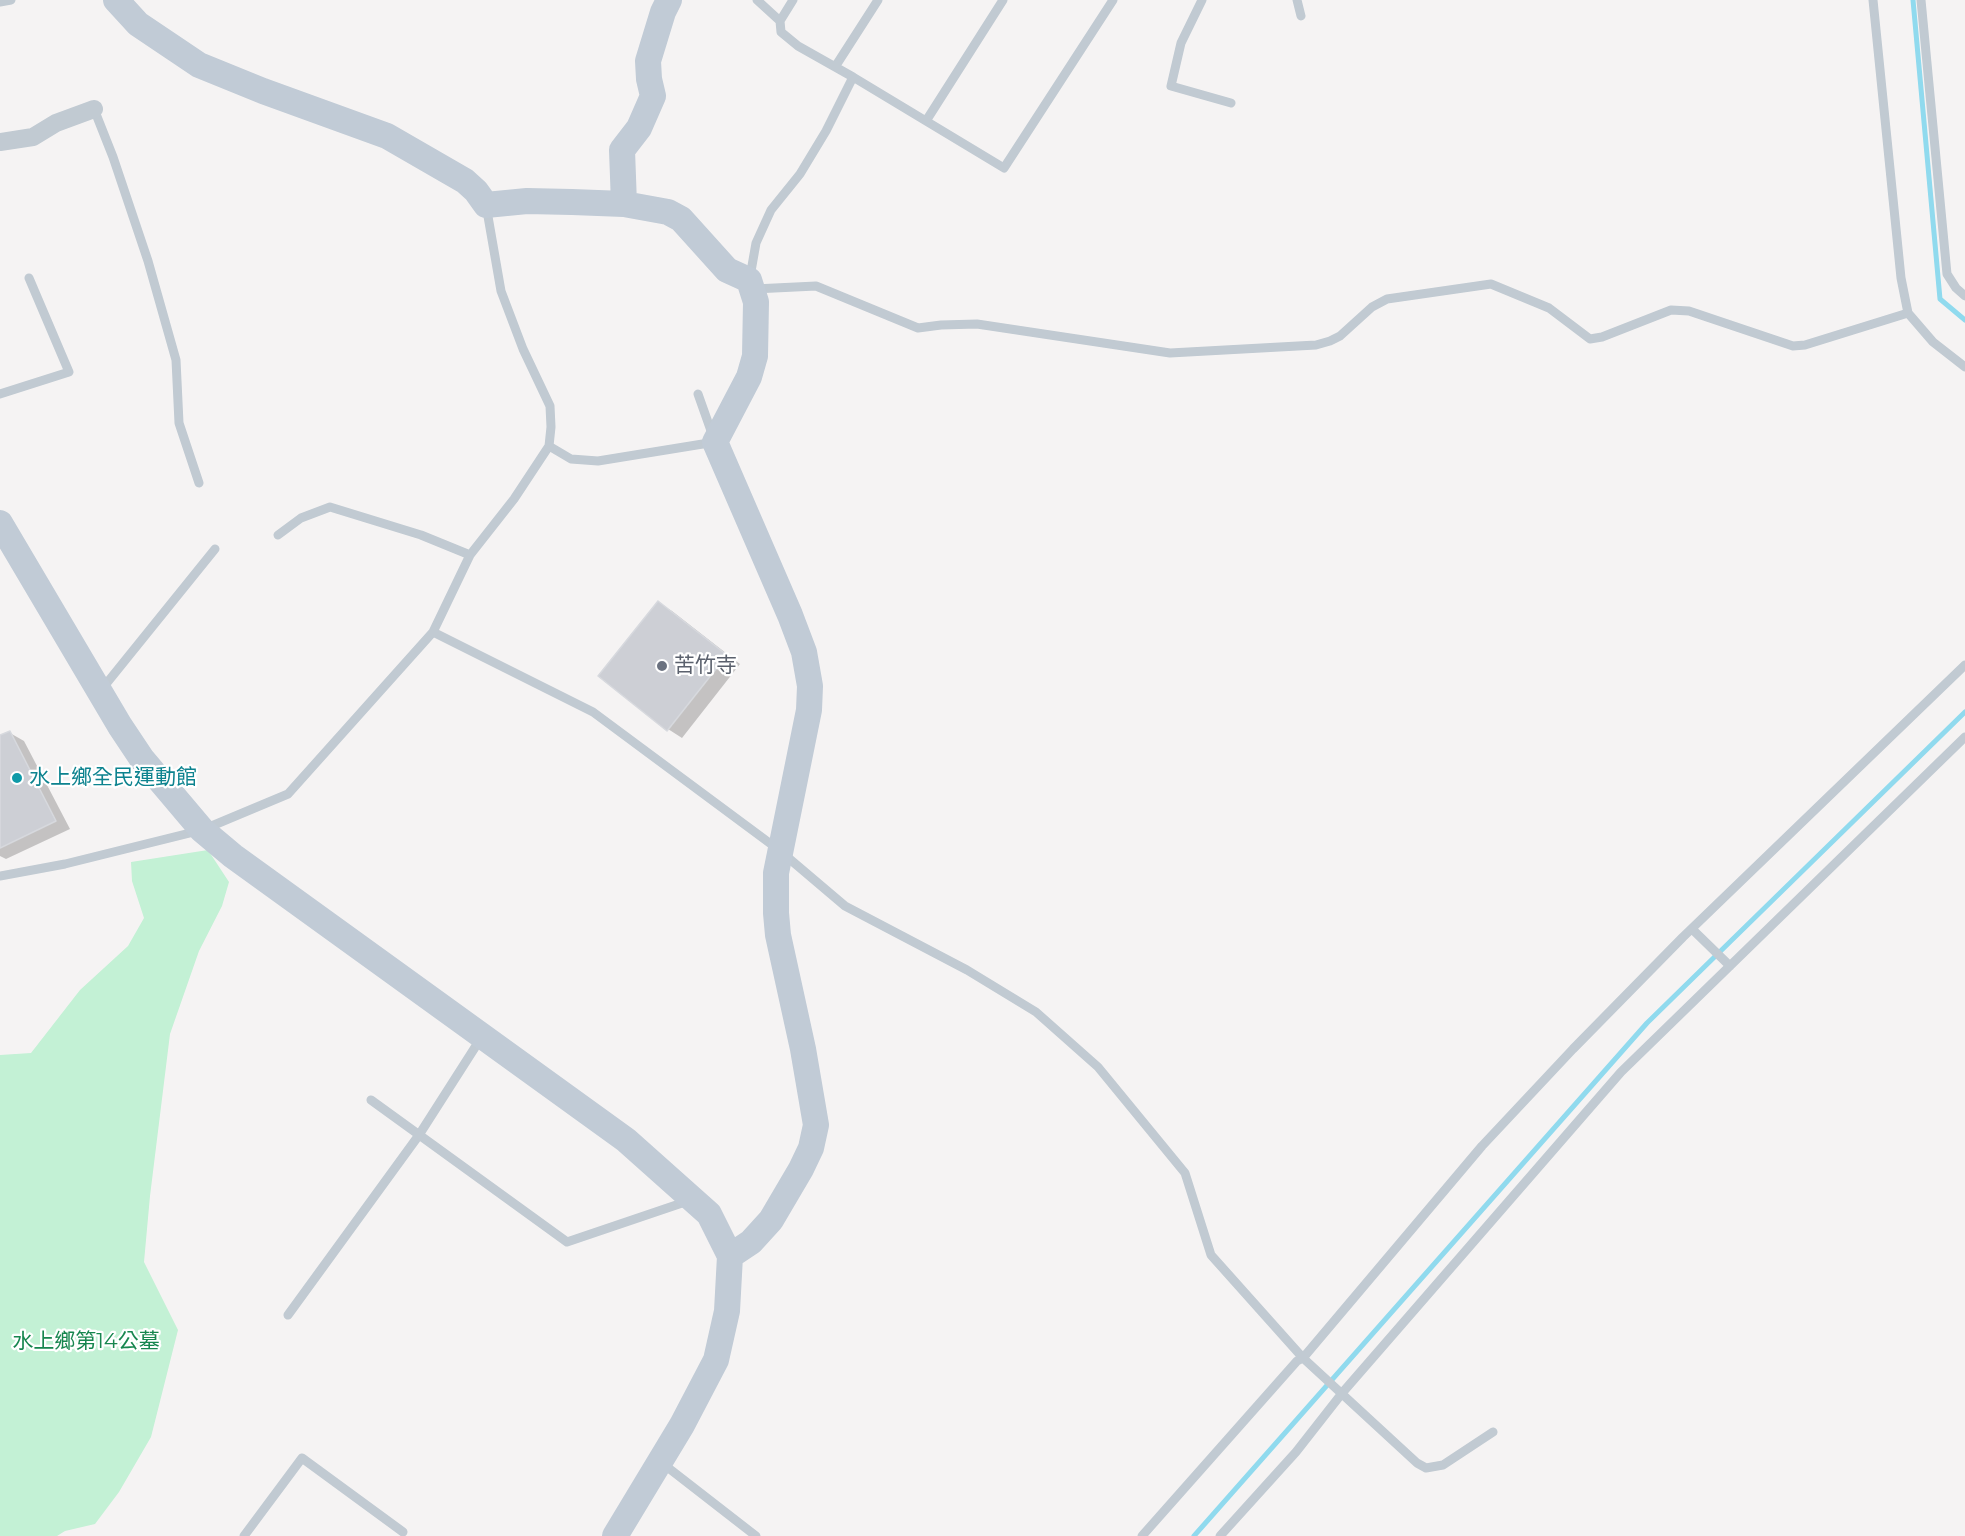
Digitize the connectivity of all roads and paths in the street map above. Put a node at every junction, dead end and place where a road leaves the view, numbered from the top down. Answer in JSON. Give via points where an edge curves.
{"nodes":[{"id":1,"x":11,"y":0,"type":"edge"},
{"id":2,"x":116,"y":0,"type":"edge"},
{"id":3,"x":669,"y":0,"type":"edge"},
{"id":4,"x":757,"y":0,"type":"edge"},
{"id":5,"x":793,"y":0,"type":"edge"},
{"id":6,"x":878,"y":0,"type":"edge"},
{"id":7,"x":1003,"y":0,"type":"edge"},
{"id":8,"x":1113,"y":0,"type":"edge"},
{"id":9,"x":1202,"y":0,"type":"edge"},
{"id":10,"x":1297,"y":0,"type":"edge"},
{"id":11,"x":1873,"y":0,"type":"edge"},
{"id":12,"x":1921,"y":0,"type":"edge"},
{"id":13,"x":0,"y":2,"type":"edge"},
{"id":14,"x":1301,"y":16,"type":"dead end"},
{"id":15,"x":780,"y":21,"type":"junction"},
{"id":16,"x":835,"y":67,"type":"junction"},
{"id":17,"x":853,"y":77,"type":"junction"},
{"id":18,"x":1231,"y":104,"type":"dead end"},
{"id":19,"x":94,"y":109,"type":"joint"},
{"id":20,"x":926,"y":121,"type":"junction"},
{"id":21,"x":0,"y":142,"type":"edge"},
{"id":22,"x":624,"y":204,"type":"junction"},
{"id":23,"x":486,"y":205,"type":"junction"},
{"id":24,"x":29,"y":278,"type":"dead end"},
{"id":25,"x":751,"y":284,"type":"junction"},
{"id":26,"x":1965,"y":296,"type":"edge"},
{"id":27,"x":1908,"y":313,"type":"junction"},
{"id":28,"x":1965,"y":367,"type":"edge"},
{"id":29,"x":0,"y":394,"type":"edge"},
{"id":30,"x":698,"y":394,"type":"dead end"},
{"id":31,"x":715,"y":442,"type":"junction"},
{"id":32,"x":549,"y":446,"type":"junction"},
{"id":33,"x":199,"y":483,"type":"dead end"},
{"id":34,"x":0,"y":523,"type":"edge"},
{"id":35,"x":278,"y":536,"type":"dead end"},
{"id":36,"x":215,"y":549,"type":"dead end"},
{"id":37,"x":470,"y":555,"type":"junction"},
{"id":38,"x":433,"y":632,"type":"junction"},
{"id":39,"x":1965,"y":665,"type":"edge"},
{"id":40,"x":100,"y":692,"type":"junction"},
{"id":41,"x":1965,"y":737,"type":"edge"},
{"id":42,"x":202,"y":830,"type":"junction"},
{"id":43,"x":779,"y":850,"type":"junction"},
{"id":44,"x":0,"y":876,"type":"edge"},
{"id":45,"x":1692,"y":929,"type":"junction"},
{"id":46,"x":1730,"y":966,"type":"junction"},
{"id":47,"x":482,"y":1036,"type":"junction"},
{"id":48,"x":371,"y":1100,"type":"dead end"},
{"id":49,"x":419,"y":1134,"type":"junction"},
{"id":50,"x":694,"y":1200,"type":"junction"},
{"id":51,"x":730,"y":1256,"type":"junction"},
{"id":52,"x":288,"y":1315,"type":"dead end"},
{"id":53,"x":1303,"y":1358,"type":"junction"},
{"id":54,"x":1343,"y":1392,"type":"junction"},
{"id":55,"x":1493,"y":1432,"type":"dead end"},
{"id":56,"x":660,"y":1462,"type":"junction"},
{"id":57,"x":403,"y":1533,"type":"dead end"},
{"id":58,"x":244,"y":1536,"type":"edge"},
{"id":59,"x":615,"y":1536,"type":"edge"},
{"id":60,"x":756,"y":1536,"type":"edge"},
{"id":61,"x":1142,"y":1536,"type":"edge"},
{"id":62,"x":1220,"y":1536,"type":"edge"}],
"edges":[{"from":1,"to":13,"type":"lane"},
{"from":2,"to":23,"type":"street","via":[[138,24],[199,65],[387,136],[465,181]]},
{"from":3,"to":22,"type":"street","via":[[648,61],[653,96],[639,128],[622,150]]},
{"from":4,"to":15,"type":"lane"},
{"from":5,"to":15,"type":"lane"},
{"from":6,"to":16,"type":"lane"},
{"from":7,"to":20,"type":"lane"},
{"from":8,"to":20,"type":"lane","via":[[1004,168]]},
{"from":9,"to":18,"type":"lane","via":[[1181,43],[1171,86]]},
{"from":10,"to":14,"type":"lane"},
{"from":11,"to":27,"type":"lane","via":[[1901,278]]},
{"from":12,"to":26,"type":"lane","via":[[1947,274]]},
{"from":15,"to":16,"type":"lane","via":[[781,32],[789,39]]},
{"from":16,"to":17,"type":"lane"},
{"from":17,"to":20,"type":"lane"},
{"from":17,"to":25,"type":"lane","via":[[821,140],[771,210],[756,243]]},
{"from":19,"to":21,"type":"street","via":[[56,123],[33,137]]},
{"from":19,"to":33,"type":"lane","via":[[152,272],[176,360],[179,423]]},
{"from":22,"to":23,"type":"street","via":[[527,201]]},
{"from":22,"to":25,"type":"street","via":[[668,212],[681,219],[727,270]]},
{"from":23,"to":32,"type":"lane","via":[[501,291],[550,406]]},
{"from":24,"to":29,"type":"lane","via":[[69,372]]},
{"from":25,"to":27,"type":"lane","via":[[816,286],[918,328],[978,324],[1170,353],[1316,345],[1340,336],[1387,299],[1491,284],[1549,308],[1590,339],[1671,310],[1689,311],[1793,346]]},
{"from":25,"to":31,"type":"street","via":[[756,302],[755,356],[749,377]]},
{"from":27,"to":28,"type":"lane","via":[[1933,342]]},
{"from":30,"to":31,"type":"lane"},
{"from":31,"to":32,"type":"lane","via":[[598,461],[571,459]]},
{"from":31,"to":43,"type":"street","via":[[790,615],[804,652],[810,686],[809,710]]},
{"from":32,"to":37,"type":"lane"},
{"from":34,"to":40,"type":"street"},
{"from":35,"to":37,"type":"lane","via":[[301,518],[330,507],[421,535]]},
{"from":36,"to":40,"type":"lane"},
{"from":37,"to":38,"type":"lane"},
{"from":38,"to":42,"type":"lane","via":[[288,794]]},
{"from":38,"to":43,"type":"lane","via":[[593,712]]},
{"from":39,"to":45,"type":"lane"},
{"from":40,"to":42,"type":"street","via":[[142,759]]},
{"from":41,"to":46,"type":"lane"},
{"from":42,"to":44,"type":"lane"},
{"from":42,"to":47,"type":"street"},
{"from":43,"to":51,"type":"street","via":[[778,935],[816,1125],[812,1148],[771,1220],[751,1242]]},
{"from":43,"to":53,"type":"lane","via":[[845,906],[949,960],[1036,1012],[1098,1067],[1185,1173],[1211,1254]]},
{"from":45,"to":46,"type":"lane"},
{"from":45,"to":53,"type":"lane","via":[[1482,1146]]},
{"from":46,"to":54,"type":"lane","via":[[1621,1072]]},
{"from":47,"to":49,"type":"lane"},
{"from":47,"to":50,"type":"street","via":[[626,1140]]},
{"from":48,"to":49,"type":"lane"},
{"from":49,"to":50,"type":"lane","via":[[567,1242]]},
{"from":49,"to":52,"type":"lane"},
{"from":50,"to":51,"type":"street","via":[[709,1214]]},
{"from":51,"to":56,"type":"street","via":[[727,1311],[716,1360]]},
{"from":53,"to":54,"type":"lane"},
{"from":53,"to":61,"type":"lane"},
{"from":54,"to":55,"type":"lane","via":[[1426,1468],[1443,1465]]},
{"from":54,"to":62,"type":"lane","via":[[1296,1452]]},
{"from":56,"to":59,"type":"street"},
{"from":56,"to":60,"type":"lane"},
{"from":57,"to":58,"type":"lane","via":[[302,1458]]}]}
